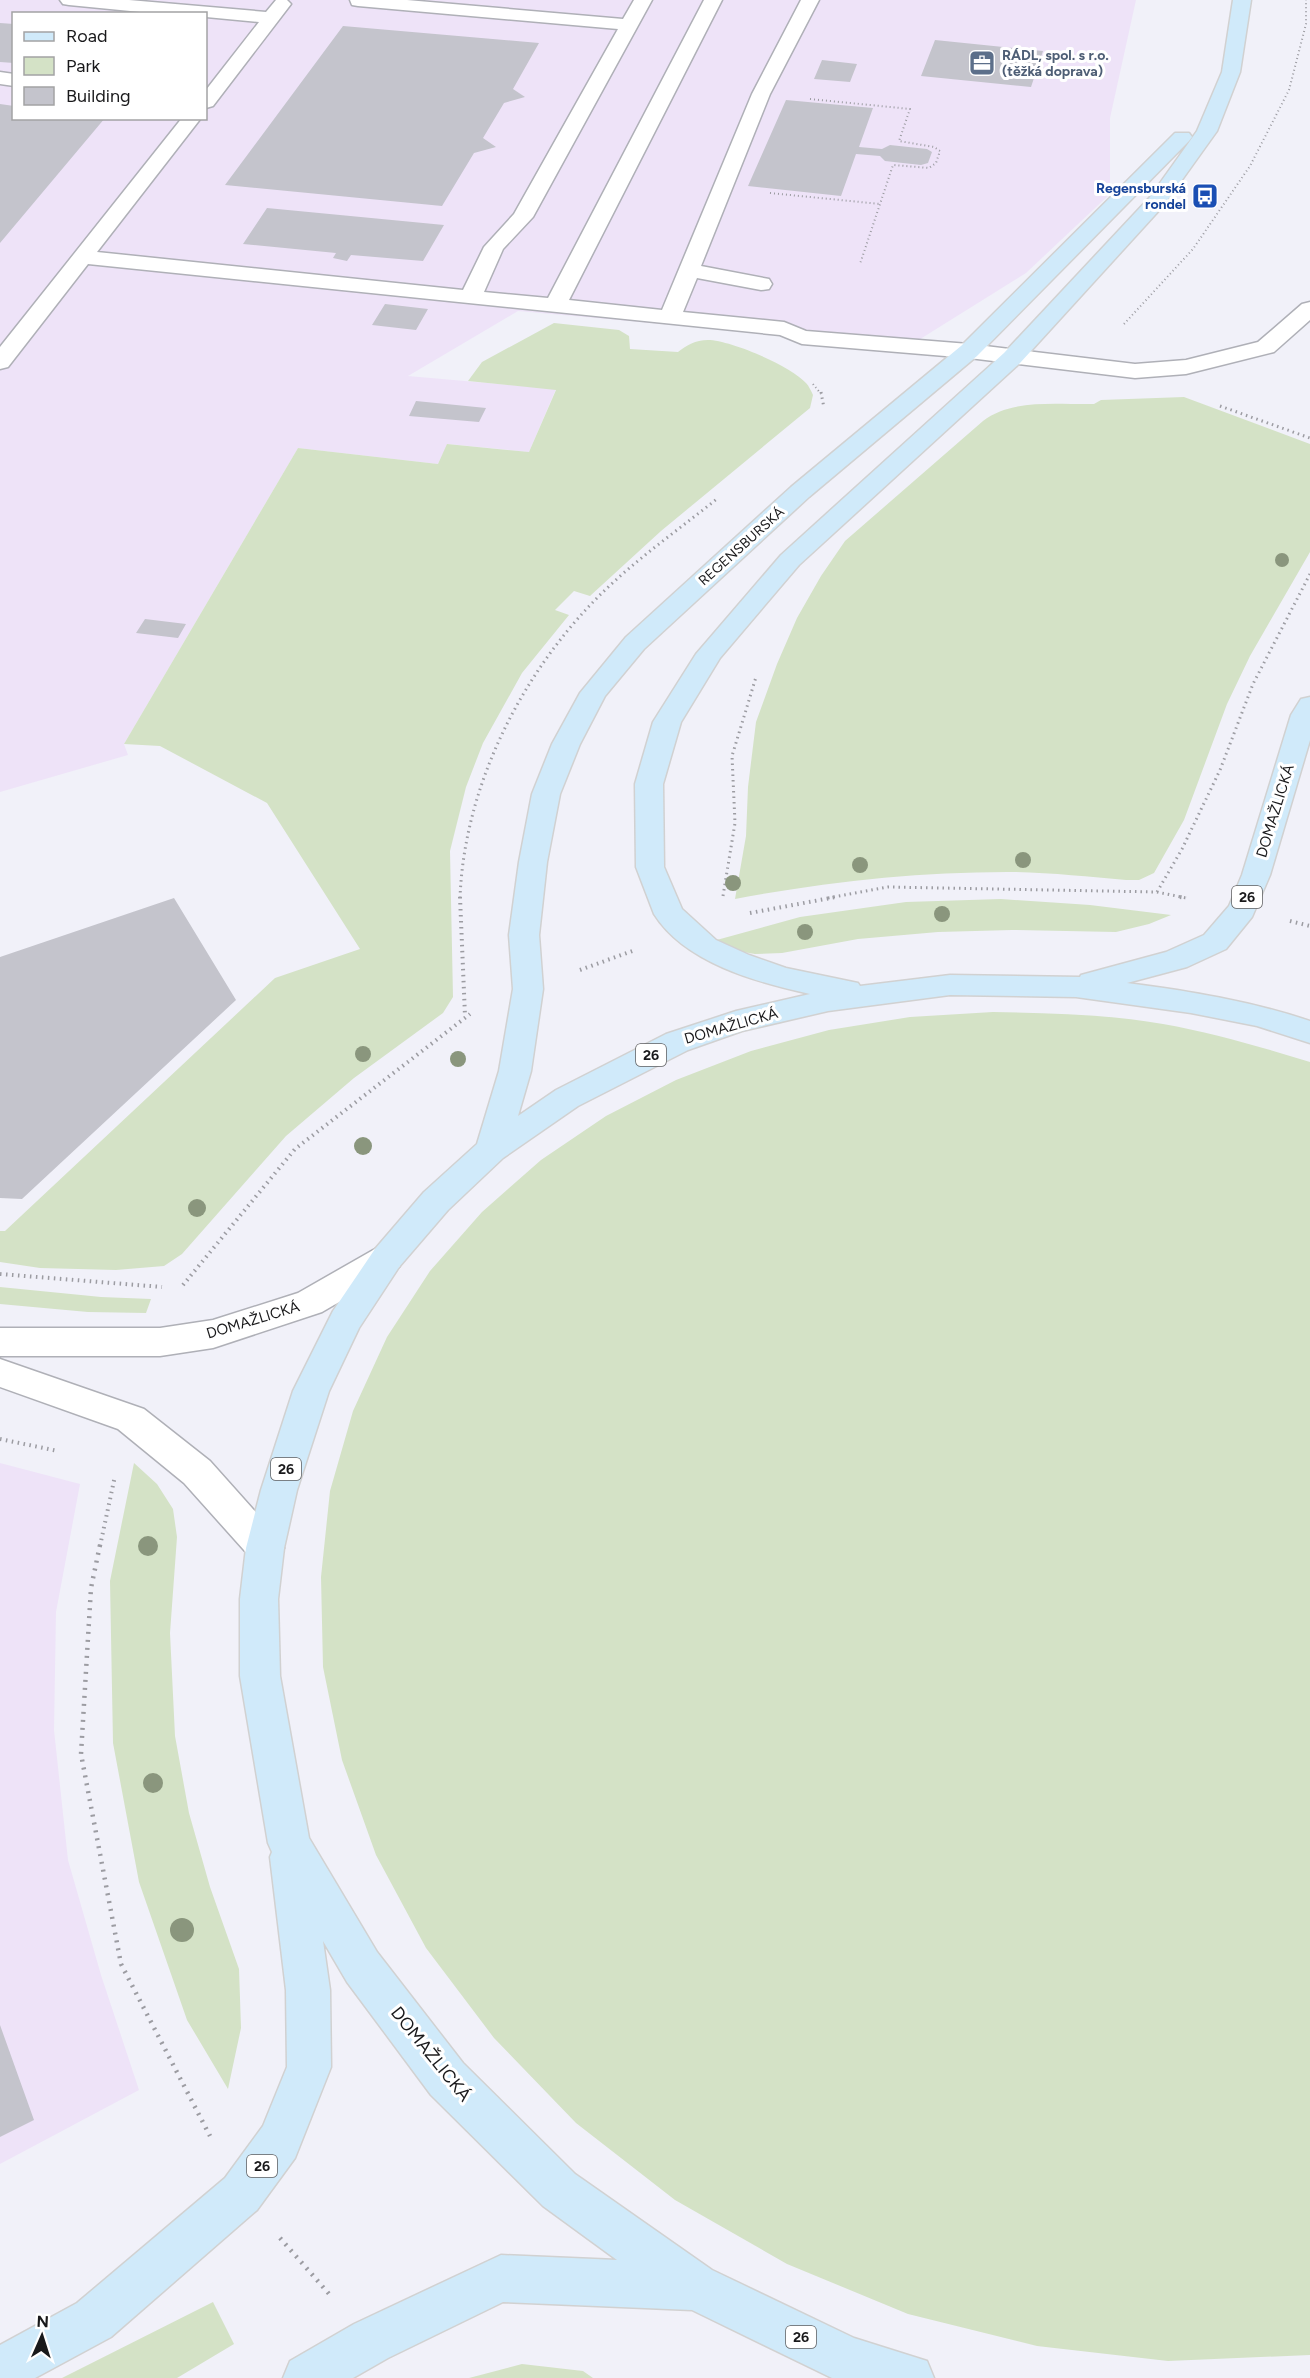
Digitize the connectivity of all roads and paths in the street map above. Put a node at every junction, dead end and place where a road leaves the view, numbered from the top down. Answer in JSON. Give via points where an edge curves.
{"nodes":[{"id":1,"x":69,"y":0,"type":"edge"},
{"id":2,"x":286,"y":0,"type":"edge"},
{"id":3,"x":643,"y":0,"type":"edge"},
{"id":4,"x":713,"y":0,"type":"edge"},
{"id":5,"x":810,"y":0,"type":"edge"},
{"id":6,"x":1242,"y":0,"type":"edge"},
{"id":7,"x":358,"y":1,"type":"edge"},
{"id":8,"x":204,"y":12,"type":"edge"},
{"id":9,"x":207,"y":12,"type":"edge"},
{"id":10,"x":272,"y":18,"type":"junction"},
{"id":11,"x":629,"y":25,"type":"junction"},
{"id":12,"x":1231,"y":72,"type":"junction"},
{"id":13,"x":761,"y":94,"type":"junction"},
{"id":14,"x":207,"y":99,"type":"edge"},
{"id":15,"x":190,"y":120,"type":"edge"},
{"id":16,"x":723,"y":188,"type":"junction"},
{"id":17,"x":880,"y":204,"type":"junction"},
{"id":18,"x":83,"y":257,"type":"junction"},
{"id":19,"x":860,"y":264,"type":"dead end"},
{"id":20,"x":689,"y":270,"type":"junction"},
{"id":21,"x":761,"y":284,"type":"dead end"},
{"id":22,"x":471,"y":296,"type":"junction"},
{"id":23,"x":556,"y":304,"type":"junction"},
{"id":24,"x":1310,"y":309,"type":"edge"},
{"id":25,"x":670,"y":316,"type":"junction"},
{"id":26,"x":969,"y":351,"type":"junction"},
{"id":27,"x":1012,"y":358,"type":"junction"},
{"id":28,"x":0,"y":362,"type":"edge"},
{"id":29,"x":1310,"y":574,"type":"edge"},
{"id":30,"x":1310,"y":705,"type":"edge"},
{"id":31,"x":1157,"y":892,"type":"dead end"},
{"id":32,"x":1076,"y":987,"type":"junction"},
{"id":33,"x":900,"y":991,"type":"junction"},
{"id":34,"x":1310,"y":1032,"type":"edge"},
{"id":35,"x":492,"y":1150,"type":"junction"},
{"id":36,"x":387,"y":1258,"type":"junction"},
{"id":37,"x":0,"y":1274,"type":"edge"},
{"id":38,"x":0,"y":1342,"type":"edge"},
{"id":39,"x":160,"y":1342,"type":"junction"},
{"id":40,"x":0,"y":1373,"type":"edge"},
{"id":41,"x":132,"y":1419,"type":"junction"},
{"id":42,"x":265,"y":1548,"type":"junction"},
{"id":43,"x":289,"y":1843,"type":"junction"},
{"id":44,"x":241,"y":2194,"type":"junction"},
{"id":45,"x":695,"y":2287,"type":"junction"},
{"id":46,"x":371,"y":2341,"type":"junction"},
{"id":47,"x":0,"y":2371,"type":"edge"},
{"id":48,"x":307,"y":2378,"type":"edge"},
{"id":49,"x":910,"y":2378,"type":"edge"}],
"edges":[{"from":1,"to":8,"type":"street"},
{"from":2,"to":10,"type":"street"},
{"from":3,"to":11,"type":"street"},
{"from":4,"to":23,"type":"street"},
{"from":5,"to":13,"type":"street"},
{"from":6,"to":12,"type":"main road","name":"REGENSBURSKÁ"},
{"from":7,"to":11,"type":"street"},
{"from":9,"to":10,"type":"street"},
{"from":10,"to":14,"type":"street"},
{"from":11,"to":22,"type":"street","via":[[523,217],[494,247]]},
{"from":12,"to":26,"type":"main road","name":"REGENSBURSKÁ","via":[[1173,148]]},
{"from":12,"to":27,"type":"main road","name":"REGENSBURSKÁ","via":[[1207,131],[1157,201]]},
{"from":13,"to":16,"type":"street"},
{"from":13,"to":17,"type":"path","via":[[910,109],[899,141],[940,151],[936,163],[929,168],[893,165]]},
{"from":15,"to":18,"type":"street"},
{"from":16,"to":17,"type":"path"},
{"from":16,"to":20,"type":"street"},
{"from":17,"to":19,"type":"path"},
{"from":18,"to":22,"type":"street"},
{"from":18,"to":28,"type":"street"},
{"from":20,"to":21,"type":"street"},
{"from":20,"to":25,"type":"street"},
{"from":22,"to":23,"type":"street"},
{"from":23,"to":25,"type":"street"},
{"from":24,"to":27,"type":"street","via":[[1266,347],[1186,367],[1135,371]]},
{"from":25,"to":26,"type":"street","via":[[784,329],[802,337]]},
{"from":26,"to":27,"type":"street"},
{"from":26,"to":35,"type":"main road","name":"REGENSBURSKÁ","via":[[800,492],[635,643],[593,693],[546,794],[524,934],[528,989],[515,1071]]},
{"from":27,"to":33,"type":"main road","name":"REGENSBURSKÁ","via":[[790,560],[709,654],[667,722],[649,784],[650,867],[669,914],[705,947],[780,977],[835,989]]},
{"from":29,"to":31,"type":"path","via":[[1253,684],[1216,780]]},
{"from":30,"to":32,"type":"main road","name":"DOMAŽLICKÁ","number":"26","via":[[1242,910],[1215,942],[1176,960]]},
{"from":32,"to":33,"type":"main road","name":"DOMAŽLICKÁ","number":"26","via":[[950,985]]},
{"from":32,"to":34,"type":"main road","name":"DOMAŽLICKÁ","number":"26","via":[[1191,1002],[1262,1016]]},
{"from":33,"to":35,"type":"main road","name":"DOMAŽLICKÁ","number":"26","via":[[828,1000],[736,1022],[677,1042],[567,1098]]},
{"from":35,"to":36,"type":"main road","name":"DOMAŽLICKÁ","number":"26","via":[[436,1201]]},
{"from":36,"to":39,"type":"street","name":"DOMAŽLICKÁ","via":[[310,1303],[213,1334]]},
{"from":36,"to":42,"type":"main road","name":"DOMAŽLICKÁ","number":"26","via":[[345,1321],[311,1391]]},
{"from":37,"to":39,"type":"path","via":[[181,1288]]},
{"from":38,"to":39,"type":"street","name":"DOMAŽLICKÁ"},
{"from":40,"to":41,"type":"street"},
{"from":41,"to":42,"type":"street","via":[[197,1472]]},
{"from":41,"to":44,"type":"path","via":[[117,1463],[91,1588],[81,1754],[121,1964]]},
{"from":42,"to":43,"type":"main road","name":"DOMAŽLICKÁ","number":"26","via":[[259,1599],[260,1676]]},
{"from":43,"to":44,"type":"main road","number":"26","via":[[308,1990],[309,2067],[279,2142]]},
{"from":43,"to":45,"type":"main road","name":"DOMAŽLICKÁ","number":"26","via":[[362,1967],[447,2079],[559,2190]]},
{"from":44,"to":46,"type":"path"},
{"from":44,"to":47,"type":"main road","number":"26","via":[[94,2320]]},
{"from":45,"to":46,"type":"main road","number":"26","via":[[501,2278]]},
{"from":45,"to":49,"type":"main road","name":"DOMAŽLICKÁ","number":"26","via":[[849,2361]]},
{"from":46,"to":48,"type":"main road","number":"26"}]}
